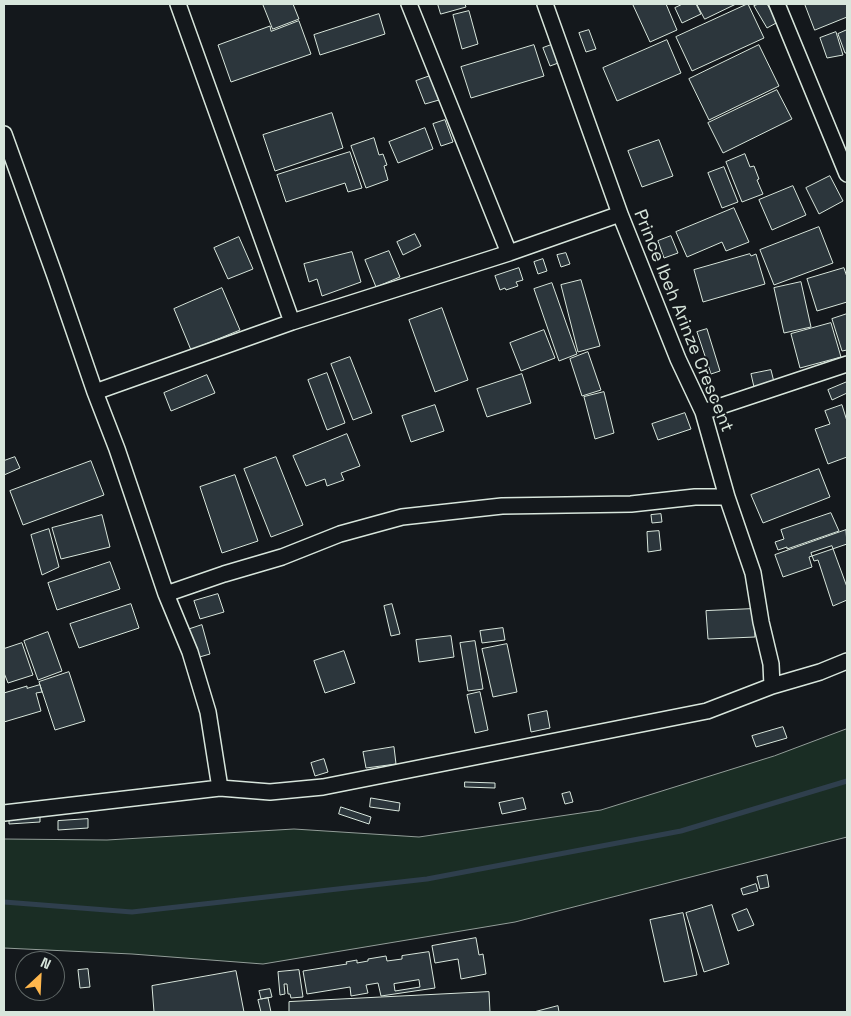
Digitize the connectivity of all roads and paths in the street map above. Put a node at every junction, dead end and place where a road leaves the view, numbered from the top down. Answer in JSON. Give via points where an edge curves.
{"nodes":[{"id":1,"x":178,"y":4,"type":"edge"},
{"id":2,"x":409,"y":4,"type":"edge"},
{"id":3,"x":545,"y":4,"type":"edge"},
{"id":4,"x":777,"y":4,"type":"edge"},
{"id":5,"x":4,"y":134,"type":"edge"},
{"id":6,"x":847,"y":174,"type":"edge"},
{"id":7,"x":620,"y":214,"type":"junction"},
{"id":8,"x":509,"y":253,"type":"junction"},
{"id":9,"x":292,"y":322,"type":"junction"},
{"id":10,"x":847,"y":364,"type":"edge"},
{"id":11,"x":95,"y":392,"type":"junction"},
{"id":12,"x":702,"y":412,"type":"junction"},
{"id":13,"x":728,"y":497,"type":"junction"},
{"id":14,"x":166,"y":594,"type":"junction"},
{"id":15,"x":847,"y":661,"type":"edge"},
{"id":16,"x":772,"y":686,"type":"junction"},
{"id":17,"x":220,"y":788,"type":"junction"},
{"id":18,"x":4,"y":812,"type":"edge"}],
"edges":[{"from":1,"to":9,"type":"street"},
{"from":2,"to":8,"type":"street"},
{"from":3,"to":7,"type":"street","name":"Prince Ibeh Arinze Crescent"},
{"from":4,"to":6,"type":"street"},
{"from":5,"to":11,"type":"street"},
{"from":7,"to":8,"type":"street"},
{"from":7,"to":12,"type":"street","name":"Prince Ibeh Arinze Crescent"},
{"from":8,"to":9,"type":"street"},
{"from":9,"to":11,"type":"street"},
{"from":10,"to":12,"type":"street"},
{"from":11,"to":14,"type":"street"},
{"from":12,"to":13,"type":"street","name":"Prince Ibeh Arinze Crescent"},
{"from":13,"to":14,"type":"street","via":[[631,504],[502,506],[402,517],[340,534]]},
{"from":13,"to":16,"type":"street","name":"Prince Ibeh Arinze Crescent","via":[[753,573],[771,664]]},
{"from":14,"to":17,"type":"street","via":[[190,652],[208,712]]},
{"from":15,"to":16,"type":"street"},
{"from":16,"to":17,"type":"street","via":[[707,711],[323,788],[270,792]]},
{"from":17,"to":18,"type":"street"}]}
